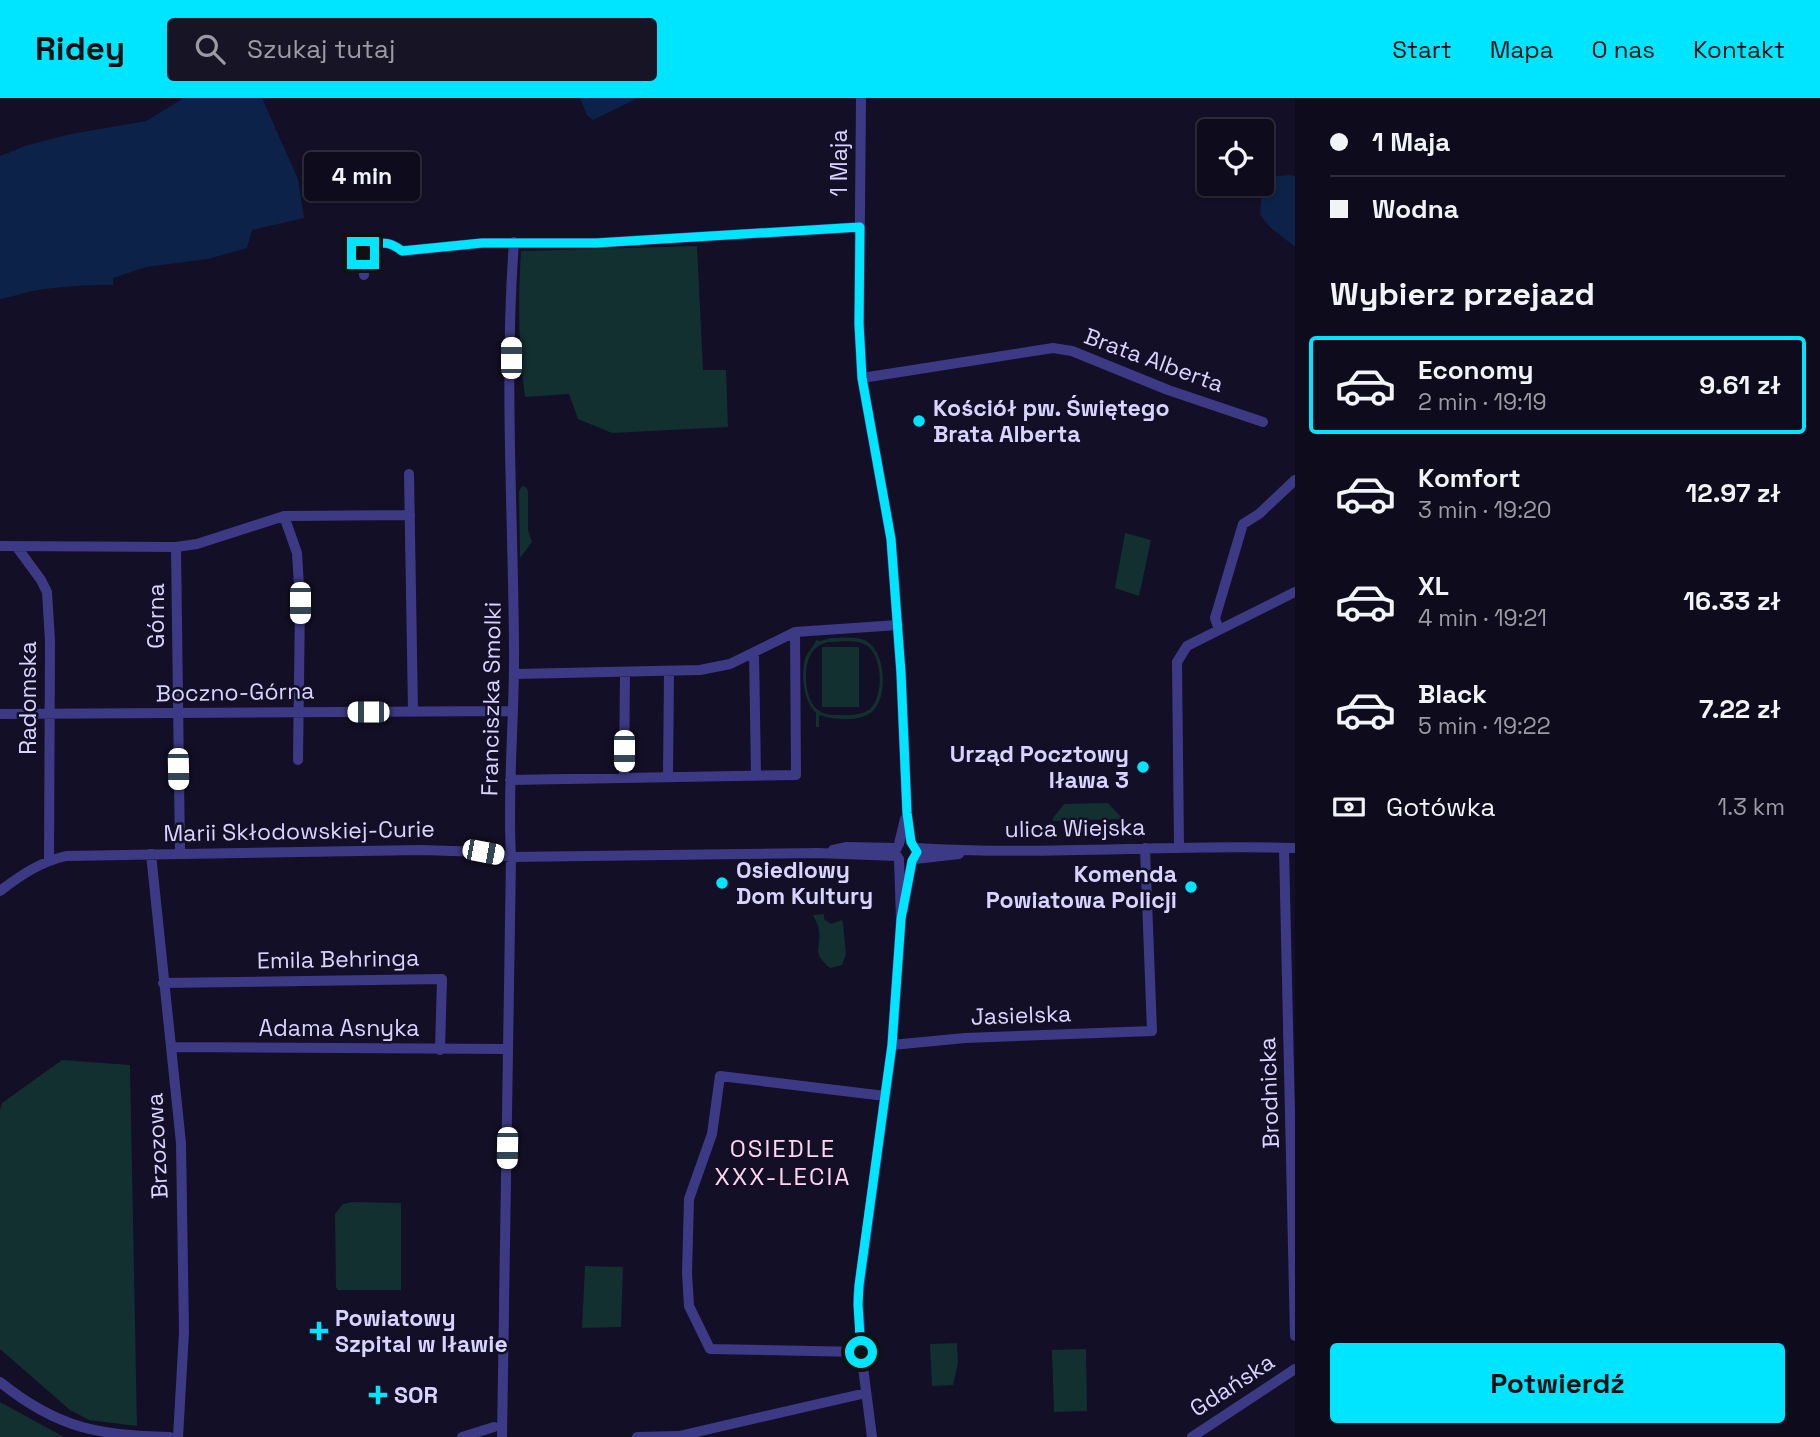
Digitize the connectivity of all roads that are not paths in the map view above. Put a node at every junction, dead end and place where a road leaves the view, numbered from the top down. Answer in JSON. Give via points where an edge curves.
{"nodes":[{"id":1,"x":861,"y":98,"type":"edge"},
{"id":2,"x":860,"y":227,"type":"junction"},
{"id":3,"x":514,"y":243,"type":"junction"},
{"id":4,"x":364,"y":275,"type":"dead end"},
{"id":5,"x":862,"y":378,"type":"junction"},
{"id":6,"x":1264,"y":422,"type":"dead end"},
{"id":7,"x":409,"y":474,"type":"dead end"},
{"id":8,"x":1295,"y":480,"type":"edge"},
{"id":9,"x":284,"y":516,"type":"junction"},
{"id":10,"x":410,"y":516,"type":"junction"},
{"id":11,"x":16,"y":546,"type":"junction"},
{"id":12,"x":0,"y":547,"type":"edge"},
{"id":13,"x":176,"y":547,"type":"junction"},
{"id":14,"x":1295,"y":592,"type":"edge"},
{"id":15,"x":898,"y":625,"type":"junction"},
{"id":16,"x":795,"y":632,"type":"junction"},
{"id":17,"x":1214,"y":633,"type":"junction"},
{"id":18,"x":754,"y":652,"type":"junction"},
{"id":19,"x":669,"y":672,"type":"junction"},
{"id":20,"x":625,"y":673,"type":"junction"},
{"id":21,"x":515,"y":674,"type":"junction"},
{"id":22,"x":412,"y":711,"type":"junction"},
{"id":23,"x":512,"y":711,"type":"junction"},
{"id":24,"x":300,"y":712,"type":"junction"},
{"id":25,"x":0,"y":714,"type":"edge"},
{"id":26,"x":49,"y":714,"type":"junction"},
{"id":27,"x":177,"y":714,"type":"junction"},
{"id":28,"x":298,"y":760,"type":"dead end"},
{"id":29,"x":756,"y":775,"type":"junction"},
{"id":30,"x":624,"y":777,"type":"junction"},
{"id":31,"x":668,"y":777,"type":"junction"},
{"id":32,"x":510,"y":780,"type":"junction"},
{"id":33,"x":1179,"y":847,"type":"junction"},
{"id":34,"x":1145,"y":848,"type":"junction"},
{"id":35,"x":1289,"y":848,"type":"edge"},
{"id":36,"x":906,"y":852,"type":"junction"},
{"id":37,"x":151,"y":853,"type":"junction"},
{"id":38,"x":180,"y":853,"type":"junction"},
{"id":39,"x":511,"y":857,"type":"junction"},
{"id":40,"x":49,"y":860,"type":"junction"},
{"id":41,"x":0,"y":891,"type":"edge"},
{"id":42,"x":163,"y":983,"type":"junction"},
{"id":43,"x":1292,"y":1021,"type":"edge"},
{"id":44,"x":892,"y":1045,"type":"junction"},
{"id":45,"x":171,"y":1047,"type":"junction"},
{"id":46,"x":508,"y":1049,"type":"junction"},
{"id":47,"x":440,"y":1050,"type":"junction"},
{"id":48,"x":885,"y":1096,"type":"junction"},
{"id":49,"x":1294,"y":1174,"type":"edge"},
{"id":50,"x":1295,"y":1336,"type":"edge"},
{"id":51,"x":861,"y":1352,"type":"junction"},
{"id":52,"x":1295,"y":1369,"type":"edge"},
{"id":53,"x":2,"y":1386,"type":"edge"},
{"id":54,"x":866,"y":1393,"type":"junction"},
{"id":55,"x":503,"y":1408,"type":"junction"},
{"id":56,"x":491,"y":1432,"type":"edge"},
{"id":57,"x":170,"y":1437,"type":"edge"},
{"id":58,"x":178,"y":1437,"type":"edge"},
{"id":59,"x":463,"y":1437,"type":"edge"},
{"id":60,"x":502,"y":1437,"type":"edge"},
{"id":61,"x":637,"y":1437,"type":"edge"},
{"id":62,"x":872,"y":1437,"type":"edge"},
{"id":63,"x":1192,"y":1437,"type":"edge"}],
"edges":[{"from":1,"to":2,"type":"street","name":"1 Maja"},
{"from":2,"to":3,"type":"street","via":[[596,243]]},
{"from":2,"to":5,"type":"street","name":"1 Maja"},
{"from":3,"to":4,"type":"street","via":[[402,251],[394,244],[369,244],[363,253]]},
{"from":3,"to":21,"type":"street","name":"Franciszka Smolki","via":[[510,398]]},
{"from":5,"to":6,"type":"street","name":"Brata Alberta","via":[[1053,348]]},
{"from":5,"to":15,"type":"street","name":"1 Maja","via":[[891,539]]},
{"from":7,"to":10,"type":"street"},
{"from":8,"to":17,"type":"street","via":[[1243,524]]},
{"from":9,"to":10,"type":"street"},
{"from":9,"to":13,"type":"street"},
{"from":9,"to":24,"type":"street","via":[[297,553]]},
{"from":10,"to":22,"type":"street"},
{"from":11,"to":12,"type":"street"},
{"from":11,"to":13,"type":"street"},
{"from":11,"to":26,"type":"street","name":"Radomska","via":[[47,592]]},
{"from":13,"to":27,"type":"street","name":"Górna"},
{"from":14,"to":17,"type":"street"},
{"from":15,"to":16,"type":"street"},
{"from":15,"to":36,"type":"street","name":"1 Maja"},
{"from":16,"to":18,"type":"street"},
{"from":16,"to":29,"type":"street","via":[[796,775]]},
{"from":17,"to":33,"type":"street","via":[[1187,646],[1177,662]]},
{"from":18,"to":19,"type":"street","via":[[715,668]]},
{"from":18,"to":29,"type":"street"},
{"from":19,"to":20,"type":"street"},
{"from":19,"to":31,"type":"street"},
{"from":20,"to":21,"type":"street"},
{"from":20,"to":30,"type":"street"},
{"from":21,"to":23,"type":"street","name":"Franciszka Smolki"},
{"from":22,"to":23,"type":"street","name":"Boczno-Górna"},
{"from":22,"to":24,"type":"street","name":"Boczno-Górna"},
{"from":23,"to":32,"type":"street","name":"Franciszka Smolki"},
{"from":24,"to":27,"type":"street","name":"Boczno-Górna"},
{"from":24,"to":28,"type":"street"},
{"from":25,"to":26,"type":"street","name":"Boczno-Górna"},
{"from":26,"to":27,"type":"street","name":"Boczno-Górna"},
{"from":26,"to":40,"type":"street","name":"Radomska"},
{"from":27,"to":38,"type":"street","name":"Górna"},
{"from":29,"to":31,"type":"street"},
{"from":30,"to":31,"type":"street"},
{"from":30,"to":32,"type":"street"},
{"from":32,"to":39,"type":"street","name":"Franciszka Smolki"},
{"from":33,"to":34,"type":"street","name":"ulica Wiejska"},
{"from":33,"to":35,"type":"street","name":"ulica Wiejska"},
{"from":34,"to":36,"type":"street","name":"ulica Wiejska"},
{"from":34,"to":44,"type":"street","name":"Jasielska","via":[[1152,1031]]},
{"from":35,"to":43,"type":"street","name":"Brodnicka"},
{"from":36,"to":39,"type":"street","name":"Marii Skłodowskiej-Curie","via":[[846,847],[817,853]]},
{"from":36,"to":44,"type":"street","name":"1 Maja"},
{"from":37,"to":38,"type":"street","name":"Marii Skłodowskiej-Curie"},
{"from":37,"to":40,"type":"street","name":"Marii Skłodowskiej-Curie"},
{"from":37,"to":42,"type":"street","name":"Brzozowa"},
{"from":38,"to":39,"type":"street","name":"Marii Skłodowskiej-Curie","via":[[471,850]]},
{"from":39,"to":46,"type":"street","name":"Franciszka Smolki"},
{"from":40,"to":41,"type":"street","name":"Marii Skłodowskiej-Curie"},
{"from":42,"to":45,"type":"street","name":"Brzozowa"},
{"from":42,"to":47,"type":"street","name":"Emila Behringa","via":[[442,979]]},
{"from":43,"to":49,"type":"street","name":"Brodnicka"},
{"from":44,"to":48,"type":"street","name":"1 Maja"},
{"from":45,"to":47,"type":"street","name":"Adama Asnyka"},
{"from":45,"to":58,"type":"street","name":"Brzozowa","via":[[181,1143],[184,1332]]},
{"from":46,"to":47,"type":"street","name":"Adama Asnyka"},
{"from":46,"to":55,"type":"street","name":"Franciszka Smolki"},
{"from":48,"to":51,"type":"street","name":"1 Maja","via":[[858,1296]]},
{"from":48,"to":51,"type":"street","via":[[720,1076],[712,1134],[689,1199],[689,1306],[710,1349]]},
{"from":49,"to":50,"type":"street","name":"Brodnicka"},
{"from":51,"to":54,"type":"street","name":"1 Maja"},
{"from":52,"to":63,"type":"street","name":"Gdańska"},
{"from":53,"to":57,"type":"street","via":[[57,1419],[93,1432]]},
{"from":54,"to":61,"type":"street","via":[[679,1436]]},
{"from":54,"to":62,"type":"street","name":"1 Maja"},
{"from":55,"to":56,"type":"street","name":"Franciszka Smolki"},
{"from":55,"to":60,"type":"street","name":"Franciszka Smolki"},
{"from":56,"to":59,"type":"street","name":"Franciszka Smolki"}]}
